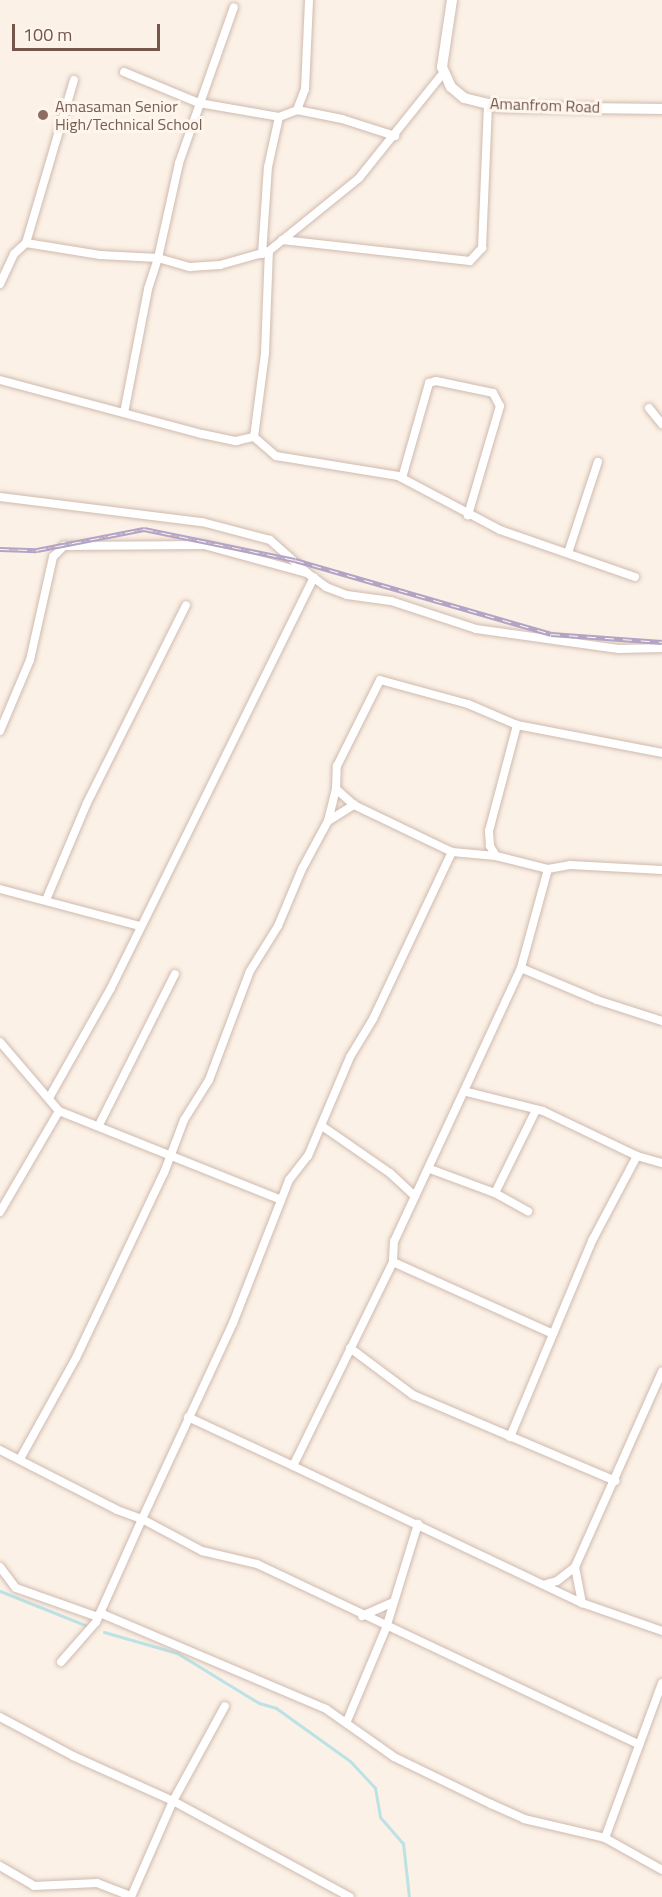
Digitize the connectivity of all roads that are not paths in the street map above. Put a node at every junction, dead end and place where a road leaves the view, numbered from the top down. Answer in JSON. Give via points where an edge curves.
{"nodes":[{"id":1,"x":309,"y":0,"type":"edge"},
{"id":2,"x":452,"y":0,"type":"edge"},
{"id":3,"x":234,"y":7,"type":"dead end"},
{"id":4,"x":124,"y":72,"type":"dead end"},
{"id":5,"x":443,"y":74,"type":"junction"},
{"id":6,"x":74,"y":80,"type":"dead end"},
{"id":7,"x":199,"y":103,"type":"junction"},
{"id":8,"x":488,"y":105,"type":"junction"},
{"id":9,"x":662,"y":109,"type":"edge"},
{"id":10,"x":297,"y":110,"type":"junction"},
{"id":11,"x":279,"y":117,"type":"junction"},
{"id":12,"x":395,"y":136,"type":"junction"},
{"id":13,"x":282,"y":240,"type":"junction"},
{"id":14,"x":26,"y":243,"type":"junction"},
{"id":15,"x":265,"y":252,"type":"junction"},
{"id":16,"x":158,"y":258,"type":"junction"},
{"id":17,"x":0,"y":284,"type":"edge"},
{"id":18,"x":0,"y":380,"type":"edge"},
{"id":19,"x":649,"y":408,"type":"dead end"},
{"id":20,"x":124,"y":413,"type":"junction"},
{"id":21,"x":662,"y":424,"type":"edge"},
{"id":22,"x":254,"y":437,"type":"junction"},
{"id":23,"x":598,"y":462,"type":"dead end"},
{"id":24,"x":402,"y":478,"type":"junction"},
{"id":25,"x":0,"y":497,"type":"edge"},
{"id":26,"x":468,"y":514,"type":"junction"},
{"id":27,"x":568,"y":553,"type":"junction"},
{"id":28,"x":311,"y":576,"type":"junction"},
{"id":29,"x":634,"y":577,"type":"dead end"},
{"id":30,"x":186,"y":605,"type":"dead end"},
{"id":31,"x":662,"y":648,"type":"edge"},
{"id":32,"x":517,"y":724,"type":"junction"},
{"id":33,"x":0,"y":731,"type":"edge"},
{"id":34,"x":662,"y":753,"type":"edge"},
{"id":35,"x":336,"y":789,"type":"junction"},
{"id":36,"x":354,"y":805,"type":"junction"},
{"id":37,"x":328,"y":820,"type":"junction"},
{"id":38,"x":490,"y":846,"type":"junction"},
{"id":39,"x":452,"y":852,"type":"junction"},
{"id":40,"x":483,"y":856,"type":"junction"},
{"id":41,"x":496,"y":856,"type":"junction"},
{"id":42,"x":548,"y":868,"type":"junction"},
{"id":43,"x":662,"y":870,"type":"edge"},
{"id":44,"x":0,"y":890,"type":"edge"},
{"id":45,"x":46,"y":900,"type":"junction"},
{"id":46,"x":140,"y":926,"type":"junction"},
{"id":47,"x":521,"y":968,"type":"junction"},
{"id":48,"x":175,"y":974,"type":"dead end"},
{"id":49,"x":662,"y":1021,"type":"edge"},
{"id":50,"x":0,"y":1042,"type":"edge"},
{"id":51,"x":467,"y":1092,"type":"junction"},
{"id":52,"x":49,"y":1098,"type":"junction"},
{"id":53,"x":536,"y":1110,"type":"junction"},
{"id":54,"x":58,"y":1112,"type":"junction"},
{"id":55,"x":99,"y":1125,"type":"junction"},
{"id":56,"x":322,"y":1126,"type":"junction"},
{"id":57,"x":171,"y":1155,"type":"junction"},
{"id":58,"x":638,"y":1156,"type":"junction"},
{"id":59,"x":662,"y":1163,"type":"edge"},
{"id":60,"x":430,"y":1169,"type":"junction"},
{"id":61,"x":495,"y":1193,"type":"junction"},
{"id":62,"x":415,"y":1196,"type":"junction"},
{"id":63,"x":281,"y":1200,"type":"junction"},
{"id":64,"x":528,"y":1211,"type":"dead end"},
{"id":65,"x":0,"y":1212,"type":"edge"},
{"id":66,"x":393,"y":1262,"type":"junction"},
{"id":67,"x":553,"y":1335,"type":"junction"},
{"id":68,"x":350,"y":1348,"type":"junction"},
{"id":69,"x":662,"y":1372,"type":"edge"},
{"id":70,"x":188,"y":1417,"type":"junction"},
{"id":71,"x":510,"y":1437,"type":"junction"},
{"id":72,"x":0,"y":1450,"type":"edge"},
{"id":73,"x":20,"y":1459,"type":"junction"},
{"id":74,"x":292,"y":1466,"type":"junction"},
{"id":75,"x":616,"y":1481,"type":"junction"},
{"id":76,"x":142,"y":1519,"type":"junction"},
{"id":77,"x":418,"y":1524,"type":"junction"},
{"id":78,"x":0,"y":1567,"type":"edge"},
{"id":79,"x":575,"y":1567,"type":"junction"},
{"id":80,"x":546,"y":1584,"type":"junction"},
{"id":81,"x":391,"y":1603,"type":"junction"},
{"id":82,"x":582,"y":1603,"type":"junction"},
{"id":83,"x":99,"y":1615,"type":"junction"},
{"id":84,"x":362,"y":1616,"type":"junction"},
{"id":85,"x":386,"y":1628,"type":"junction"},
{"id":86,"x":662,"y":1631,"type":"edge"},
{"id":87,"x":61,"y":1662,"type":"dead end"},
{"id":88,"x":662,"y":1683,"type":"edge"},
{"id":89,"x":225,"y":1706,"type":"dead end"},
{"id":90,"x":0,"y":1716,"type":"edge"},
{"id":91,"x":348,"y":1722,"type":"junction"},
{"id":92,"x":637,"y":1744,"type":"junction"},
{"id":93,"x":173,"y":1801,"type":"junction"},
{"id":94,"x":605,"y":1838,"type":"junction"},
{"id":95,"x":0,"y":1866,"type":"edge"},
{"id":96,"x":662,"y":1870,"type":"edge"},
{"id":97,"x":131,"y":1896,"type":"edge"},
{"id":98,"x":350,"y":1897,"type":"edge"}],
"edges":[{"from":1,"to":10,"type":"street","via":[[305,89]]},
{"from":2,"to":5,"type":"street","via":[[442,48]]},
{"from":3,"to":7,"type":"street"},
{"from":4,"to":7,"type":"street"},
{"from":5,"to":8,"type":"street","name":"Amanfrom Road","via":[[457,93]]},
{"from":5,"to":12,"type":"street"},
{"from":6,"to":14,"type":"street"},
{"from":7,"to":11,"type":"street"},
{"from":7,"to":16,"type":"street","via":[[179,163]]},
{"from":8,"to":9,"type":"street","name":"Amanfrom Road"},
{"from":8,"to":13,"type":"street","via":[[482,248],[470,261]]},
{"from":10,"to":11,"type":"street"},
{"from":10,"to":12,"type":"street"},
{"from":11,"to":15,"type":"street","via":[[268,167]]},
{"from":12,"to":13,"type":"street","via":[[359,178]]},
{"from":13,"to":15,"type":"street"},
{"from":14,"to":16,"type":"street","via":[[100,255]]},
{"from":14,"to":17,"type":"street","via":[[14,254]]},
{"from":15,"to":16,"type":"street","via":[[220,266],[190,267]]},
{"from":15,"to":22,"type":"street","via":[[265,353]]},
{"from":16,"to":20,"type":"street","via":[[147,289]]},
{"from":18,"to":20,"type":"street"},
{"from":19,"to":21,"type":"street"},
{"from":20,"to":22,"type":"street","via":[[202,435],[248,441]]},
{"from":22,"to":24,"type":"street","via":[[276,456]]},
{"from":23,"to":27,"type":"street"},
{"from":24,"to":26,"type":"street"},
{"from":24,"to":26,"type":"street","via":[[429,383],[493,393],[500,406]]},
{"from":25,"to":28,"type":"street","via":[[202,522],[270,540]]},
{"from":26,"to":27,"type":"street","via":[[547,549]]},
{"from":27,"to":29,"type":"street"},
{"from":28,"to":31,"type":"street","via":[[347,595],[391,601],[476,629],[619,649]]},
{"from":28,"to":33,"type":"street","via":[[204,545],[64,546],[53,557],[30,660]]},
{"from":28,"to":46,"type":"street"},
{"from":30,"to":45,"type":"street","via":[[87,803]]},
{"from":32,"to":34,"type":"street"},
{"from":32,"to":35,"type":"street","via":[[468,704],[380,680],[337,766]]},
{"from":32,"to":38,"type":"street","via":[[496,803]]},
{"from":35,"to":36,"type":"street"},
{"from":35,"to":37,"type":"street"},
{"from":36,"to":37,"type":"street"},
{"from":36,"to":39,"type":"street"},
{"from":37,"to":57,"type":"street","via":[[278,926],[250,971],[209,1080],[184,1120]]},
{"from":38,"to":40,"type":"street"},
{"from":38,"to":41,"type":"street"},
{"from":39,"to":40,"type":"street"},
{"from":39,"to":56,"type":"street","via":[[373,1019],[350,1057]]},
{"from":40,"to":41,"type":"street"},
{"from":41,"to":42,"type":"street"},
{"from":42,"to":43,"type":"street","via":[[570,865]]},
{"from":42,"to":47,"type":"street"},
{"from":44,"to":45,"type":"street"},
{"from":45,"to":46,"type":"street"},
{"from":46,"to":52,"type":"street","via":[[93,1024]]},
{"from":47,"to":49,"type":"street","via":[[618,1008]]},
{"from":47,"to":51,"type":"street"},
{"from":48,"to":55,"type":"street"},
{"from":50,"to":52,"type":"street"},
{"from":51,"to":53,"type":"street"},
{"from":51,"to":60,"type":"street"},
{"from":52,"to":54,"type":"street"},
{"from":53,"to":58,"type":"street"},
{"from":53,"to":61,"type":"street"},
{"from":54,"to":55,"type":"street"},
{"from":54,"to":65,"type":"street"},
{"from":55,"to":57,"type":"street"},
{"from":56,"to":62,"type":"street","via":[[390,1173]]},
{"from":56,"to":63,"type":"street"},
{"from":57,"to":63,"type":"street"},
{"from":57,"to":73,"type":"street","via":[[76,1358]]},
{"from":58,"to":59,"type":"street"},
{"from":58,"to":67,"type":"street","via":[[593,1239]]},
{"from":60,"to":61,"type":"street"},
{"from":60,"to":62,"type":"street"},
{"from":61,"to":64,"type":"street"},
{"from":62,"to":66,"type":"street","via":[[394,1241]]},
{"from":63,"to":70,"type":"street","via":[[258,1266]]},
{"from":66,"to":67,"type":"street"},
{"from":66,"to":68,"type":"street"},
{"from":67,"to":71,"type":"street"},
{"from":68,"to":71,"type":"street","via":[[413,1395]]},
{"from":68,"to":74,"type":"street"},
{"from":69,"to":75,"type":"street"},
{"from":70,"to":74,"type":"street"},
{"from":70,"to":76,"type":"street"},
{"from":71,"to":75,"type":"street"},
{"from":72,"to":73,"type":"street"},
{"from":73,"to":76,"type":"street","via":[[88,1496]]},
{"from":74,"to":77,"type":"street"},
{"from":75,"to":79,"type":"street"},
{"from":76,"to":83,"type":"street"},
{"from":76,"to":84,"type":"street","via":[[201,1551],[257,1564]]},
{"from":77,"to":80,"type":"street"},
{"from":77,"to":81,"type":"street"},
{"from":78,"to":83,"type":"street","via":[[15,1588]]},
{"from":79,"to":80,"type":"street"},
{"from":79,"to":82,"type":"street"},
{"from":80,"to":82,"type":"street"},
{"from":81,"to":84,"type":"street"},
{"from":81,"to":85,"type":"street"},
{"from":82,"to":86,"type":"street"},
{"from":83,"to":87,"type":"street"},
{"from":83,"to":91,"type":"street"},
{"from":84,"to":85,"type":"street"},
{"from":85,"to":91,"type":"street"},
{"from":85,"to":92,"type":"street","via":[[517,1685]]},
{"from":88,"to":92,"type":"street"},
{"from":89,"to":93,"type":"street"},
{"from":90,"to":93,"type":"street","via":[[73,1756]]},
{"from":91,"to":94,"type":"street","via":[[394,1757],[491,1804],[534,1821]]},
{"from":92,"to":94,"type":"street"},
{"from":93,"to":97,"type":"street"},
{"from":93,"to":98,"type":"street"},
{"from":94,"to":96,"type":"street"},
{"from":95,"to":97,"type":"street","via":[[33,1886],[97,1883]]}]}
